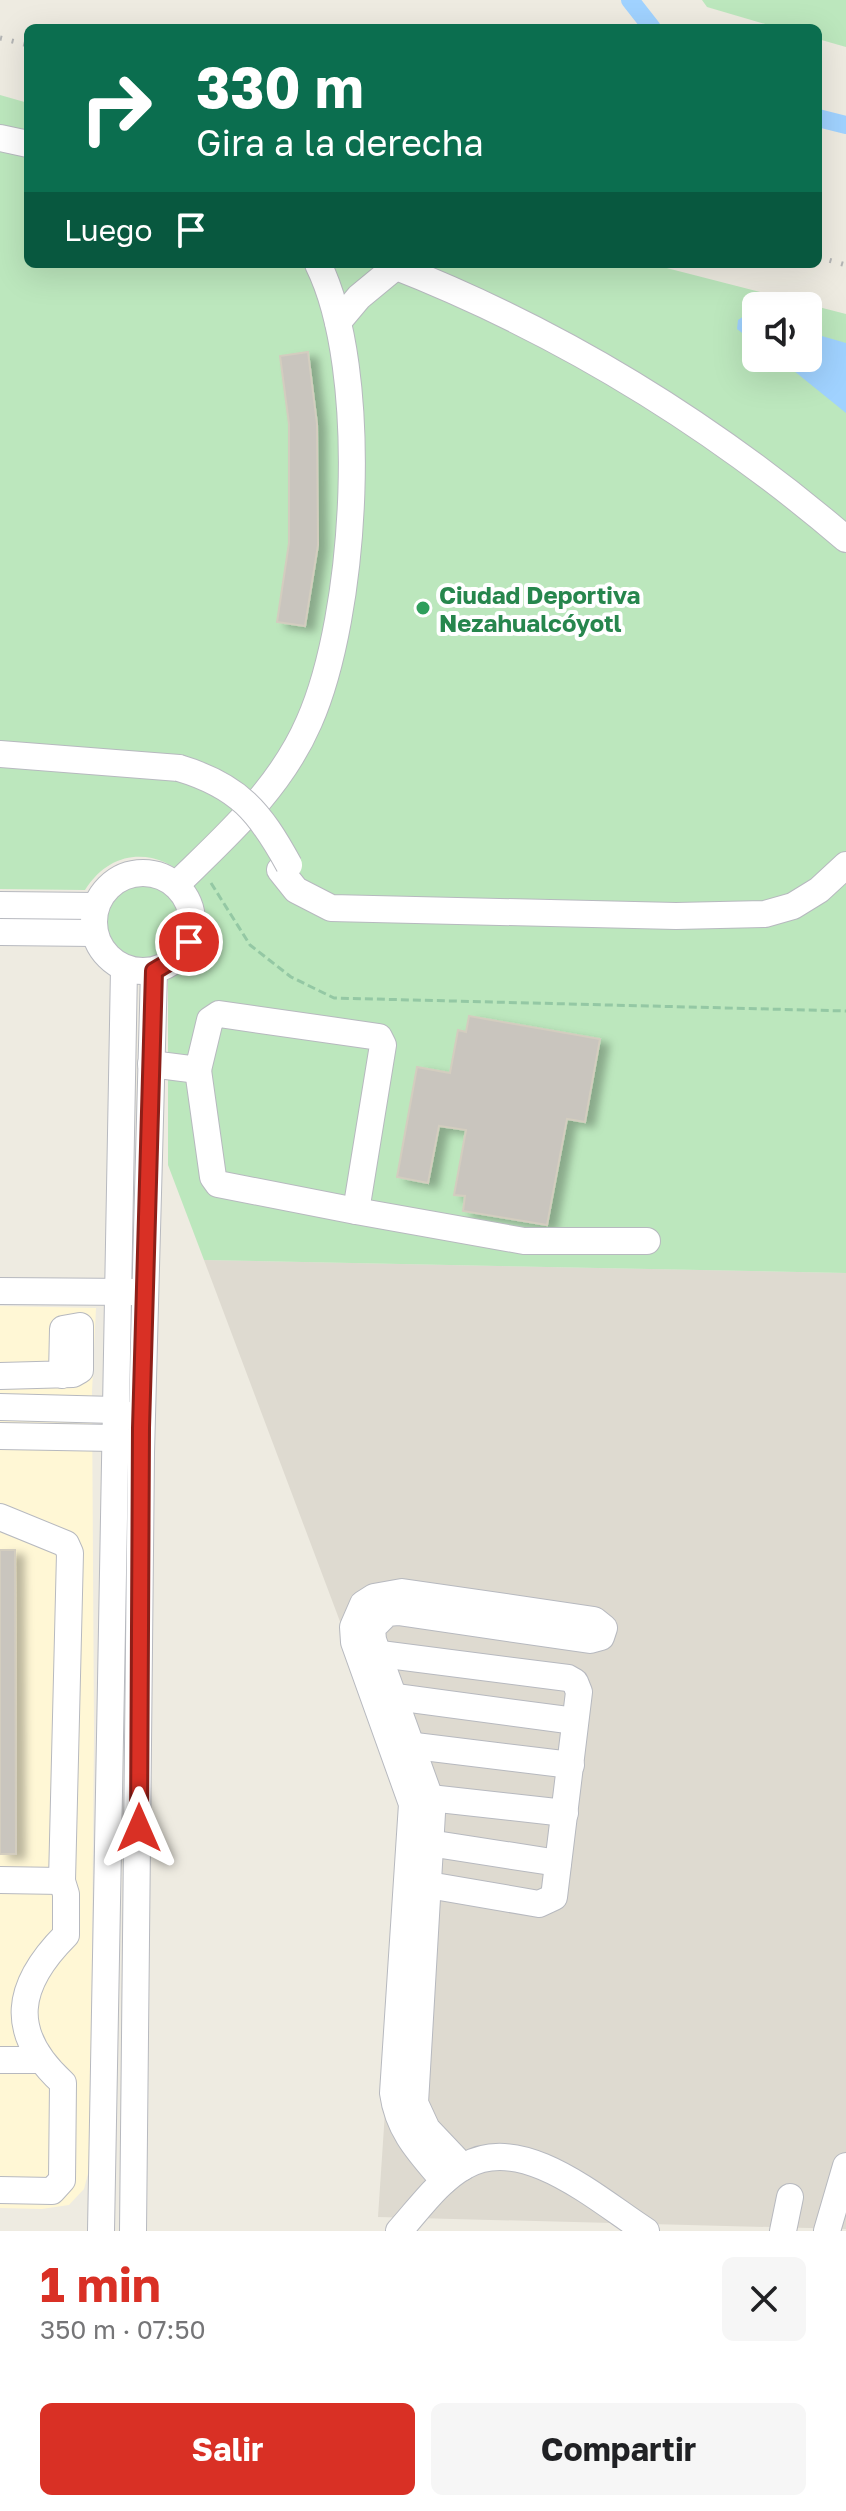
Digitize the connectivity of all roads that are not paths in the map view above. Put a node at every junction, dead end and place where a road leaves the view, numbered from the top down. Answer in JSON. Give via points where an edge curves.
{"nodes":[{"id":1,"x":0,"y":138,"type":"edge"},
{"id":2,"x":24,"y":143,"type":"edge"},
{"id":3,"x":0,"y":148,"type":"edge"},
{"id":4,"x":24,"y":153,"type":"edge"},
{"id":5,"x":319,"y":268,"type":"edge"},
{"id":6,"x":395,"y":268,"type":"edge"},
{"id":7,"x":405,"y":268,"type":"edge"},
{"id":8,"x":406,"y":268,"type":"edge"},
{"id":9,"x":338,"y":322,"type":"junction"},
{"id":10,"x":846,"y":526,"type":"edge"},
{"id":11,"x":846,"y":539,"type":"edge"},
{"id":12,"x":0,"y":754,"type":"edge"},
{"id":13,"x":0,"y":765,"type":"edge"},
{"id":14,"x":177,"y":773,"type":"junction"},
{"id":15,"x":846,"y":849,"type":"edge"},
{"id":16,"x":846,"y":865,"type":"edge"},
{"id":17,"x":284,"y":868,"type":"junction"},
{"id":18,"x":176,"y":885,"type":"junction"},
{"id":19,"x":0,"y":905,"type":"edge"},
{"id":20,"x":96,"y":906,"type":"junction"},
{"id":21,"x":0,"y":932,"type":"edge"},
{"id":22,"x":94,"y":933,"type":"junction"},
{"id":23,"x":124,"y":969,"type":"junction"},
{"id":24,"x":154,"y":971,"type":"junction"},
{"id":25,"x":151,"y":1064,"type":"junction"},
{"id":26,"x":198,"y":1070,"type":"junction"},
{"id":27,"x":356,"y":1211,"type":"junction"},
{"id":28,"x":647,"y":1241,"type":"dead end"},
{"id":29,"x":0,"y":1291,"type":"edge"},
{"id":30,"x":117,"y":1292,"type":"junction"},
{"id":31,"x":146,"y":1293,"type":"junction"},
{"id":32,"x":62,"y":1375,"type":"dead end"},
{"id":33,"x":0,"y":1376,"type":"edge"},
{"id":34,"x":0,"y":1407,"type":"edge"},
{"id":35,"x":115,"y":1410,"type":"junction"},
{"id":36,"x":0,"y":1436,"type":"edge"},
{"id":37,"x":114,"y":1438,"type":"junction"},
{"id":38,"x":141,"y":1440,"type":"junction"},
{"id":39,"x":0,"y":1517,"type":"edge"},
{"id":40,"x":599,"y":1631,"type":"dead end"},
{"id":41,"x":368,"y":1652,"type":"junction"},
{"id":42,"x":383,"y":1695,"type":"junction"},
{"id":43,"x":575,"y":1721,"type":"junction"},
{"id":44,"x":401,"y":1744,"type":"junction"},
{"id":45,"x":571,"y":1765,"type":"junction"},
{"id":46,"x":430,"y":1798,"type":"junction"},
{"id":47,"x":565,"y":1813,"type":"junction"},
{"id":48,"x":429,"y":1843,"type":"junction"},
{"id":49,"x":558,"y":1863,"type":"junction"},
{"id":50,"x":0,"y":1880,"type":"edge"},
{"id":51,"x":62,"y":1881,"type":"junction"},
{"id":52,"x":417,"y":1883,"type":"junction"},
{"id":53,"x":107,"y":1889,"type":"junction"},
{"id":54,"x":139,"y":1890,"type":"junction"},
{"id":55,"x":0,"y":2060,"type":"edge"},
{"id":56,"x":40,"y":2060,"type":"junction"},
{"id":57,"x":846,"y":2166,"type":"edge"},
{"id":58,"x":454,"y":2174,"type":"junction"},
{"id":59,"x":0,"y":2190,"type":"edge"},
{"id":60,"x":790,"y":2197,"type":"dead end"},
{"id":61,"x":101,"y":2231,"type":"edge"},
{"id":62,"x":133,"y":2231,"type":"edge"},
{"id":63,"x":399,"y":2231,"type":"edge"},
{"id":64,"x":646,"y":2231,"type":"edge"},
{"id":65,"x":783,"y":2231,"type":"edge"},
{"id":66,"x":827,"y":2231,"type":"edge"}],
"edges":[{"from":1,"to":2,"type":"street"},
{"from":3,"to":4,"type":"street"},
{"from":5,"to":9,"type":"street"},
{"from":6,"to":9,"type":"street"},
{"from":7,"to":11,"type":"street","via":[[627,380],[731,448]]},
{"from":8,"to":10,"type":"street","via":[[547,325],[631,372],[713,422]]},
{"from":9,"to":18,"type":"street","via":[[348,397],[351,490],[340,603],[325,680],[309,724],[271,789]]},
{"from":12,"to":14,"type":"street"},
{"from":13,"to":14,"type":"street"},
{"from":14,"to":17,"type":"street","bridge":true,"via":[[204,776],[240,798],[264,820]]},
{"from":15,"to":17,"type":"street","via":[[813,882],[765,904],[332,899]]},
{"from":16,"to":17,"type":"street","via":[[819,890],[779,910],[676,916],[331,908],[296,890]]},
{"from":18,"to":20,"type":"street","via":[[148,873],[132,874],[106,889]]},
{"from":18,"to":24,"type":"street","via":[[192,911],[189,942],[181,955]]},
{"from":19,"to":20,"type":"street"},
{"from":20,"to":22,"type":"street"},
{"from":21,"to":22,"type":"street"},
{"from":22,"to":23,"type":"street","via":[[105,954]]},
{"from":23,"to":24,"type":"street"},
{"from":23,"to":30,"type":"street"},
{"from":24,"to":25,"type":"street"},
{"from":25,"to":26,"type":"street"},
{"from":25,"to":31,"type":"street"},
{"from":26,"to":27,"type":"street","via":[[218,1184]]},
{"from":26,"to":27,"type":"street","via":[[210,1020],[219,1014],[379,1037],[383,1045]]},
{"from":27,"to":28,"type":"street","via":[[524,1241]]},
{"from":29,"to":30,"type":"street"},
{"from":30,"to":31,"type":"street"},
{"from":30,"to":35,"type":"street"},
{"from":31,"to":38,"type":"street"},
{"from":32,"to":33,"type":"street"},
{"from":34,"to":35,"type":"street"},
{"from":35,"to":37,"type":"street"},
{"from":35,"to":38,"type":"street"},
{"from":36,"to":37,"type":"street"},
{"from":37,"to":38,"type":"street"},
{"from":37,"to":53,"type":"street"},
{"from":38,"to":54,"type":"street"},
{"from":39,"to":51,"type":"street","via":[[69,1549]]},
{"from":40,"to":41,"type":"street","via":[[387,1613],[372,1628]]},
{"from":41,"to":42,"type":"street"},
{"from":41,"to":43,"type":"street","via":[[568,1678],[579,1692]]},
{"from":42,"to":43,"type":"street"},
{"from":42,"to":44,"type":"street"},
{"from":43,"to":45,"type":"street"},
{"from":44,"to":45,"type":"street"},
{"from":44,"to":46,"type":"street"},
{"from":44,"to":52,"type":"street","via":[[412,1804]]},
{"from":45,"to":47,"type":"street"},
{"from":46,"to":47,"type":"street"},
{"from":46,"to":48,"type":"street"},
{"from":47,"to":49,"type":"street"},
{"from":48,"to":49,"type":"street"},
{"from":48,"to":52,"type":"street"},
{"from":49,"to":52,"type":"street","via":[[554,1897],[539,1904]]},
{"from":50,"to":51,"type":"street"},
{"from":51,"to":56,"type":"street","via":[[66,1935],[37,1967],[25,1997],[28,2030]]},
{"from":52,"to":58,"type":"street","via":[[415,2103]]},
{"from":53,"to":54,"type":"street"},
{"from":53,"to":61,"type":"street"},
{"from":54,"to":62,"type":"street"},
{"from":55,"to":56,"type":"street"},
{"from":56,"to":59,"type":"street","via":[[63,2083],[62,2180],[52,2191]]},
{"from":57,"to":66,"type":"street"},
{"from":58,"to":63,"type":"street"},
{"from":58,"to":64,"type":"street","via":[[481,2158],[500,2156],[543,2165]]},
{"from":60,"to":65,"type":"street"}]}
